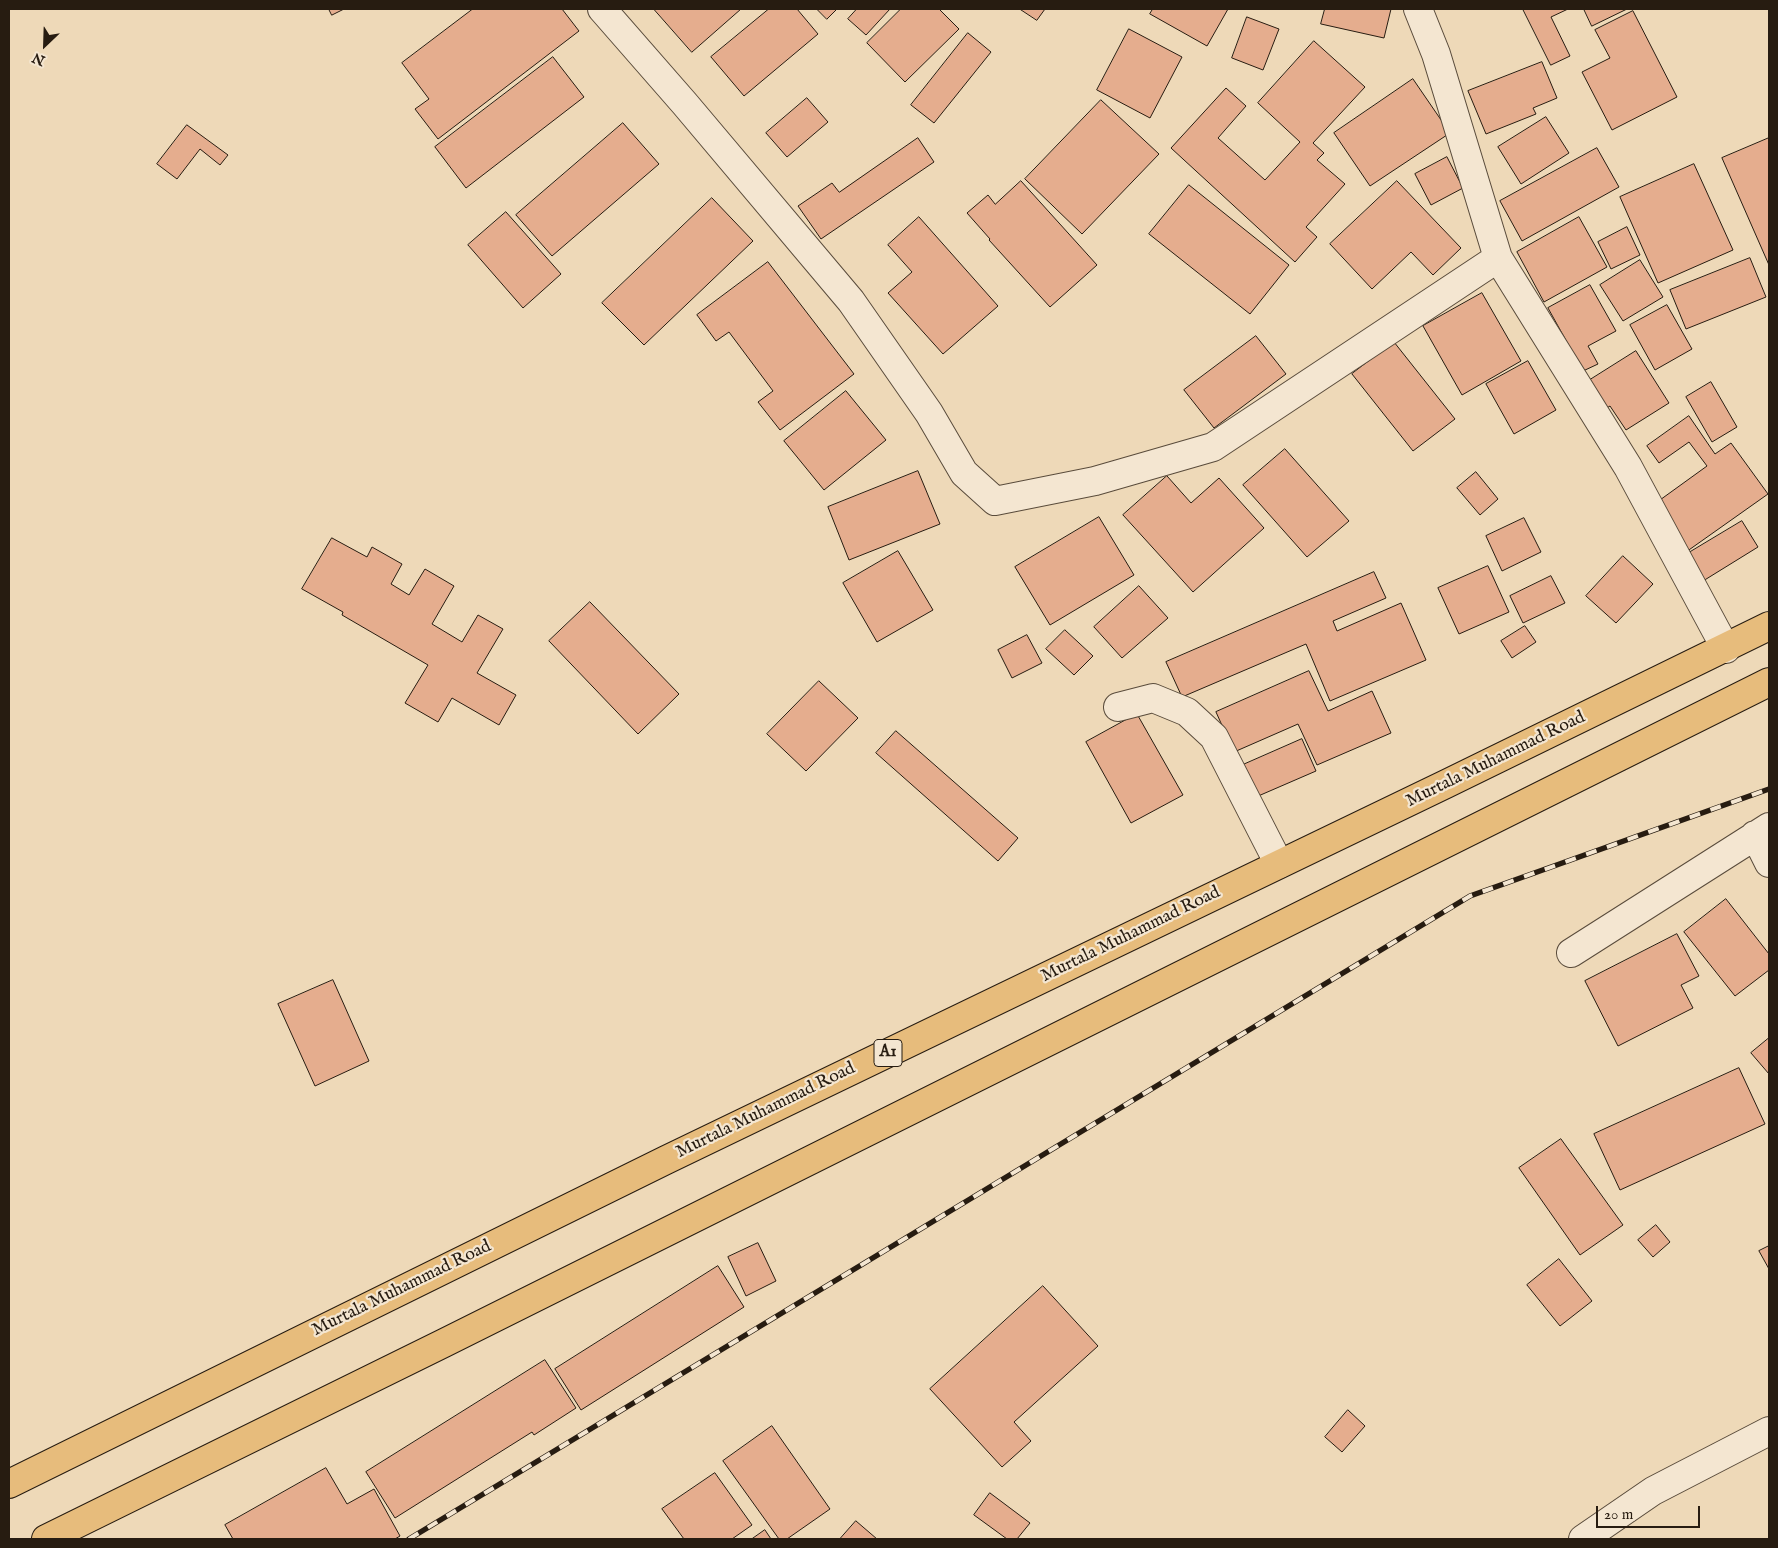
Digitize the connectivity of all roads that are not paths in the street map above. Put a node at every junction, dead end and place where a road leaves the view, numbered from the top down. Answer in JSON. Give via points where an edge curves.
{"nodes":[{"id":1,"x":602,"y":9,"type":"edge"},
{"id":2,"x":1418,"y":9,"type":"edge"},
{"id":3,"x":1498,"y":258,"type":"junction"},
{"id":4,"x":1769,"y":626,"type":"edge"},
{"id":5,"x":1726,"y":649,"type":"junction"},
{"id":6,"x":1769,"y":682,"type":"edge"},
{"id":7,"x":1118,"y":707,"type":"dead end"},
{"id":8,"x":1762,"y":831,"type":"edge"},
{"id":9,"x":1769,"y":863,"type":"edge"},
{"id":10,"x":1279,"y":864,"type":"junction"},
{"id":11,"x":1571,"y":953,"type":"dead end"},
{"id":12,"x":1769,"y":1431,"type":"edge"},
{"id":13,"x":9,"y":1484,"type":"edge"},
{"id":14,"x":46,"y":1539,"type":"edge"},
{"id":15,"x":1583,"y":1539,"type":"edge"}],
"edges":[{"from":1,"to":3,"type":"street","via":[[851,301],[929,414],[964,473],[994,501],[1095,481],[1213,447]]},
{"from":2,"to":3,"type":"street","via":[[1436,54]]},
{"from":3,"to":5,"type":"street","via":[[1628,467]]},
{"from":4,"to":5,"type":"highway","name":"Murtala Muhammad Road","number":"A1"},
{"from":5,"to":10,"type":"highway","name":"Murtala Muhammad Road","number":"A1"},
{"from":6,"to":14,"type":"highway"},
{"from":7,"to":10,"type":"street","via":[[1153,698],[1187,712],[1214,737]]},
{"from":8,"to":9,"type":"street"},
{"from":8,"to":11,"type":"street"},
{"from":10,"to":13,"type":"highway","name":"Murtala Muhammad Road","number":"A1","via":[[666,1160]]},
{"from":12,"to":15,"type":"street","via":[[1653,1491]]}]}
